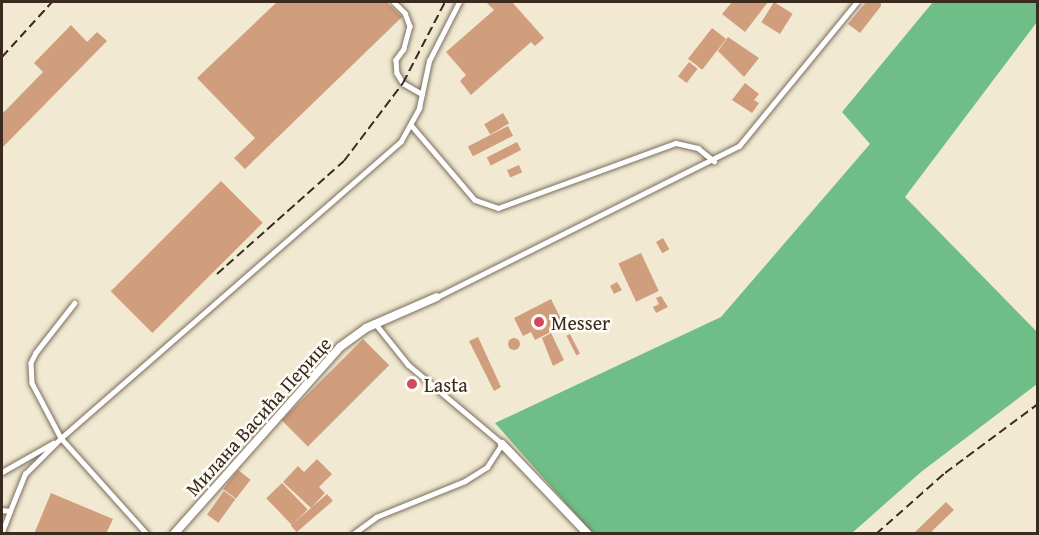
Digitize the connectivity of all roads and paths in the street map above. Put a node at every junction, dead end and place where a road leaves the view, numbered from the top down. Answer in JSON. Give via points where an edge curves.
{"nodes":[{"id":1,"x":394,"y":2,"type":"edge"},
{"id":2,"x":459,"y":2,"type":"edge"},
{"id":3,"x":857,"y":2,"type":"edge"},
{"id":4,"x":422,"y":94,"type":"junction"},
{"id":5,"x":412,"y":126,"type":"junction"},
{"id":6,"x":714,"y":161,"type":"junction"},
{"id":7,"x":437,"y":297,"type":"joint"},
{"id":8,"x":75,"y":303,"type":"dead end"},
{"id":9,"x":376,"y":325,"type":"junction"},
{"id":10,"x":61,"y":438,"type":"junction"},
{"id":11,"x":502,"y":444,"type":"junction"},
{"id":12,"x":2,"y":472,"type":"edge"},
{"id":13,"x":2,"y":510,"type":"edge"},
{"id":14,"x":10,"y":511,"type":"junction"},
{"id":15,"x":2,"y":532,"type":"edge"},
{"id":16,"x":147,"y":534,"type":"edge"},
{"id":17,"x":174,"y":534,"type":"edge"},
{"id":18,"x":353,"y":534,"type":"edge"},
{"id":19,"x":588,"y":534,"type":"edge"}],
"edges":[{"from":1,"to":4,"type":"lane","via":[[405,13],[410,26],[404,50],[396,60],[397,73],[403,83]]},
{"from":2,"to":4,"type":"lane","via":[[429,61]]},
{"from":3,"to":6,"type":"lane","via":[[739,146]]},
{"from":4,"to":5,"type":"lane"},
{"from":5,"to":6,"type":"lane","via":[[475,200],[498,208],[676,143],[698,148]]},
{"from":5,"to":10,"type":"lane","via":[[401,141]]},
{"from":6,"to":7,"type":"lane"},
{"from":7,"to":9,"type":"street","name":"Милана Васића Перице"},
{"from":8,"to":10,"type":"lane","via":[[31,363],[32,383]]},
{"from":9,"to":11,"type":"lane","via":[[408,365]]},
{"from":9,"to":17,"type":"street","name":"Милана Васића Перице","via":[[340,347]]},
{"from":10,"to":12,"type":"lane"},
{"from":10,"to":14,"type":"lane","via":[[25,474]]},
{"from":10,"to":16,"type":"lane"},
{"from":11,"to":18,"type":"lane","via":[[488,467],[465,481],[376,517]]},
{"from":11,"to":19,"type":"street"},
{"from":13,"to":14,"type":"lane"},
{"from":14,"to":15,"type":"lane"}]}
